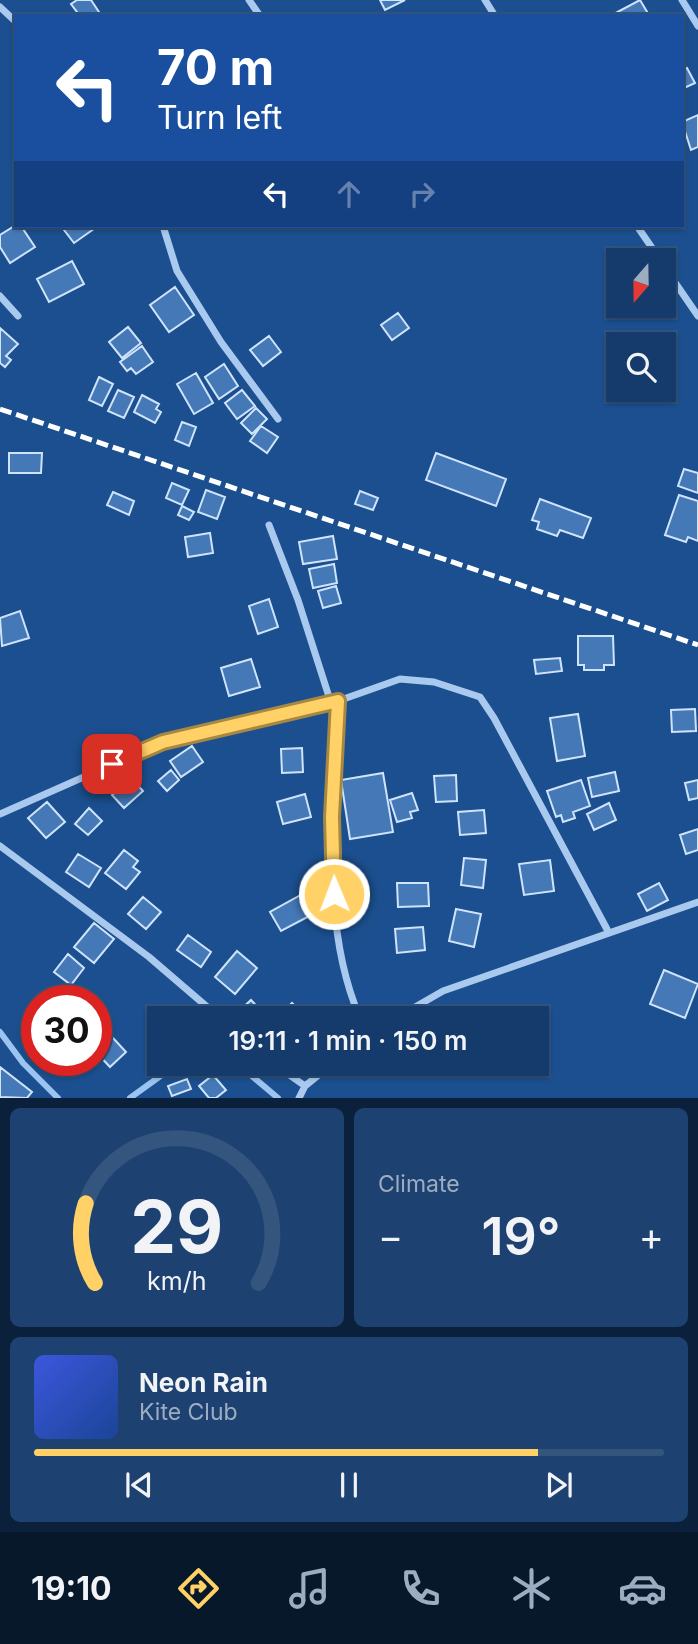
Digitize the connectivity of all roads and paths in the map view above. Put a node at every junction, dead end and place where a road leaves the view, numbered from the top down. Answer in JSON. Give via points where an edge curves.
{"nodes":[{"id":1,"x":682,"y":0,"type":"edge"},
{"id":2,"x":0,"y":7,"type":"edge"},
{"id":3,"x":14,"y":20,"type":"edge"},
{"id":4,"x":698,"y":26,"type":"edge"},
{"id":5,"x":164,"y":228,"type":"edge"},
{"id":6,"x":638,"y":228,"type":"edge"},
{"id":7,"x":652,"y":248,"type":"edge"},
{"id":8,"x":676,"y":284,"type":"edge"},
{"id":9,"x":0,"y":296,"type":"edge"},
{"id":10,"x":18,"y":316,"type":"dead end"},
{"id":11,"x":698,"y":316,"type":"edge"},
{"id":12,"x":278,"y":419,"type":"dead end"},
{"id":13,"x":269,"y":524,"type":"dead end"},
{"id":14,"x":334,"y":702,"type":"junction"},
{"id":15,"x":0,"y":814,"type":"edge"},
{"id":16,"x":0,"y":846,"type":"edge"},
{"id":17,"x":698,"y":902,"type":"edge"},
{"id":18,"x":609,"y":933,"type":"junction"},
{"id":19,"x":206,"y":1006,"type":"edge"},
{"id":20,"x":357,"y":1006,"type":"edge"},
{"id":21,"x":417,"y":1006,"type":"edge"},
{"id":22,"x":291,"y":1076,"type":"edge"},
{"id":23,"x":317,"y":1076,"type":"edge"},
{"id":24,"x":305,"y":1086,"type":"junction"},
{"id":25,"x":299,"y":1098,"type":"edge"}],
"edges":[{"from":1,"to":4,"type":"street"},
{"from":2,"to":3,"type":"street"},
{"from":5,"to":12,"type":"street","via":[[177,271],[221,342]]},
{"from":6,"to":7,"type":"street"},
{"from":8,"to":11,"type":"street"},
{"from":9,"to":10,"type":"street"},
{"from":13,"to":14,"type":"street"},
{"from":14,"to":15,"type":"street","via":[[163,742]]},
{"from":14,"to":18,"type":"street","via":[[400,679],[433,682],[480,697]]},
{"from":14,"to":20,"type":"street","via":[[334,919]]},
{"from":16,"to":19,"type":"street","via":[[149,957]]},
{"from":17,"to":18,"type":"street"},
{"from":18,"to":21,"type":"street","via":[[443,991]]},
{"from":22,"to":24,"type":"street"},
{"from":23,"to":24,"type":"street"},
{"from":24,"to":25,"type":"street"}]}
